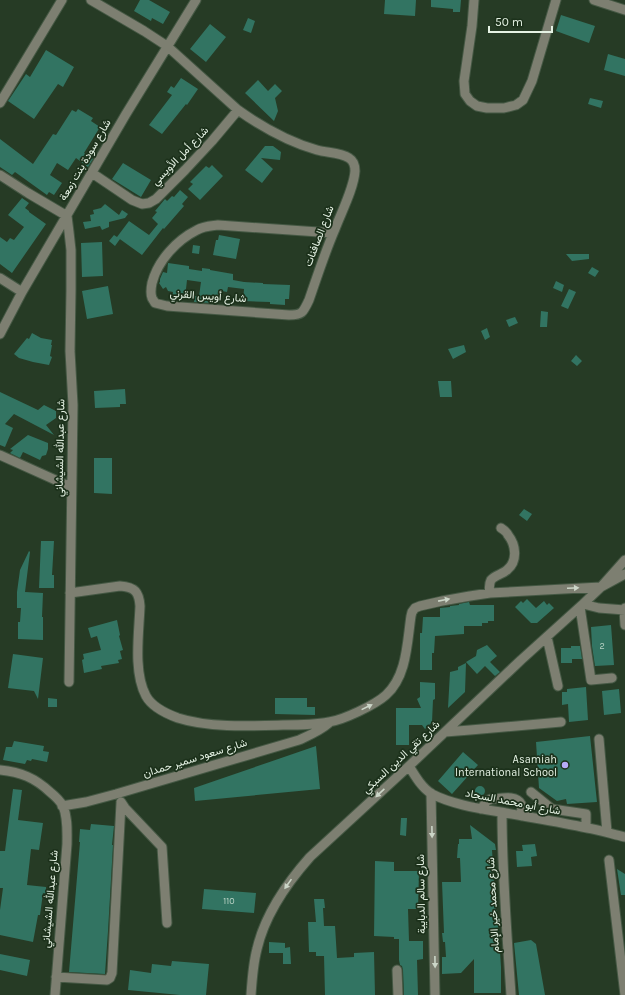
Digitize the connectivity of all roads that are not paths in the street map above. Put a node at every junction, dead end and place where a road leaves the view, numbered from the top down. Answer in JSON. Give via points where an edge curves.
{"nodes":[{"id":1,"x":62,"y":0,"type":"edge"},
{"id":2,"x":91,"y":0,"type":"edge"},
{"id":3,"x":196,"y":0,"type":"edge"},
{"id":4,"x":474,"y":0,"type":"edge"},
{"id":5,"x":556,"y":0,"type":"edge"},
{"id":6,"x":594,"y":0,"type":"edge"},
{"id":7,"x":625,"y":10,"type":"edge"},
{"id":8,"x":167,"y":46,"type":"junction"},
{"id":9,"x":0,"y":103,"type":"edge"},
{"id":10,"x":238,"y":110,"type":"junction"},
{"id":11,"x":92,"y":172,"type":"junction"},
{"id":12,"x":0,"y":175,"type":"edge"},
{"id":13,"x":67,"y":216,"type":"junction"},
{"id":14,"x":333,"y":234,"type":"junction"},
{"id":15,"x":0,"y":278,"type":"edge"},
{"id":16,"x":22,"y":292,"type":"junction"},
{"id":17,"x":297,"y":315,"type":"joint"},
{"id":18,"x":0,"y":334,"type":"edge"},
{"id":19,"x":0,"y":455,"type":"edge"},
{"id":20,"x":71,"y":487,"type":"junction"},
{"id":21,"x":501,"y":528,"type":"dead end"},
{"id":22,"x":625,"y":560,"type":"edge"},
{"id":23,"x":625,"y":574,"type":"edge"},
{"id":24,"x":601,"y":586,"type":"junction"},
{"id":25,"x":70,"y":593,"type":"junction"},
{"id":26,"x":490,"y":593,"type":"junction"},
{"id":27,"x":581,"y":606,"type":"junction"},
{"id":28,"x":625,"y":609,"type":"edge"},
{"id":29,"x":625,"y":625,"type":"edge"},
{"id":30,"x":547,"y":637,"type":"junction"},
{"id":31,"x":612,"y":678,"type":"dead end"},
{"id":32,"x":69,"y":682,"type":"dead end"},
{"id":33,"x":558,"y":686,"type":"dead end"},
{"id":34,"x":330,"y":722,"type":"junction"},
{"id":35,"x":560,"y":722,"type":"dead end"},
{"id":36,"x":445,"y":732,"type":"junction"},
{"id":37,"x":599,"y":739,"type":"dead end"},
{"id":38,"x":409,"y":766,"type":"junction"},
{"id":39,"x":0,"y":770,"type":"edge"},
{"id":40,"x":531,"y":792,"type":"dead end"},
{"id":41,"x":431,"y":793,"type":"junction"},
{"id":42,"x":116,"y":794,"type":"junction"},
{"id":43,"x":121,"y":803,"type":"junction"},
{"id":44,"x":62,"y":806,"type":"junction"},
{"id":45,"x":481,"y":809,"type":"junction"},
{"id":46,"x":502,"y":813,"type":"junction"},
{"id":47,"x":522,"y":816,"type":"junction"},
{"id":48,"x":586,"y":827,"type":"junction"},
{"id":49,"x":607,"y":832,"type":"junction"},
{"id":50,"x":625,"y":838,"type":"edge"},
{"id":51,"x":609,"y":860,"type":"dead end"},
{"id":52,"x":167,"y":923,"type":"dead end"},
{"id":53,"x":397,"y":970,"type":"dead end"},
{"id":54,"x":56,"y":976,"type":"junction"},
{"id":55,"x":55,"y":995,"type":"edge"},
{"id":56,"x":251,"y":995,"type":"edge"},
{"id":57,"x":398,"y":995,"type":"edge"},
{"id":58,"x":435,"y":995,"type":"edge"},
{"id":59,"x":510,"y":995,"type":"edge"},
{"id":60,"x":625,"y":995,"type":"edge"}],
"edges":[{"from":1,"to":9,"type":"street"},
{"from":2,"to":8,"type":"street"},
{"from":3,"to":8,"type":"street","name":"شارع سودة بنت زمعة"},
{"from":4,"to":5,"type":"street","via":[[464,81],[465,94],[477,106],[487,108],[504,108],[523,100],[532,81]]},
{"from":6,"to":7,"type":"street"},
{"from":8,"to":10,"type":"street"},
{"from":8,"to":11,"type":"street","name":"شارع سودة بنت زمعة"},
{"from":10,"to":11,"type":"street","name":"شارع أمل الأويسي","via":[[185,170],[156,199],[148,203],[142,204],[132,200]]},
{"from":10,"to":14,"type":"street","name":"شارع الصافنات","via":[[285,138],[318,151],[349,158],[353,162],[355,172],[352,184]]},
{"from":11,"to":13,"type":"street","name":"شارع سودة بنت زمعة"},
{"from":12,"to":13,"type":"street"},
{"from":13,"to":16,"type":"street","name":"شارع سودة بنت زمعة"},
{"from":13,"to":20,"type":"street","name":"شارع عبدالله الشيشاني","via":[[72,290]]},
{"from":14,"to":17,"type":"street","name":"شارع الصافنات","via":[[305,309]]},
{"from":14,"to":17,"type":"street","name":"شارع أويس القرني","via":[[207,226],[186,236],[170,251],[158,268],[151,290],[155,303],[161,305]]},
{"from":15,"to":16,"type":"street"},
{"from":16,"to":18,"type":"street","name":"شارع سودة بنت زمعة"},
{"from":19,"to":20,"type":"street"},
{"from":20,"to":25,"type":"street","name":"شارع عبدالله الشيشاني"},
{"from":21,"to":26,"type":"street","via":[[512,543],[514,561],[508,569],[492,579],[489,585]]},
{"from":22,"to":24,"type":"street"},
{"from":23,"to":24,"type":"street","name":"شارع تقي الدين السبكي"},
{"from":26,"to":24,"type":"street","one_way":true},
{"from":24,"to":27,"type":"street","name":"شارع تقي الدين السبكي"},
{"from":25,"to":32,"type":"street","name":"شارع عبدالله الشيشاني"},
{"from":25,"to":34,"type":"street","name":"شارع سعود سمير حمدان","via":[[120,586],[137,592],[140,599],[139,673],[147,697],[167,714],[196,722],[222,725],[270,726]]},
{"from":34,"to":26,"type":"street","name":"شارع سعود سمير حمدان","one_way":true,"via":[[378,701],[392,689],[404,664],[411,616],[415,608]]},
{"from":27,"to":28,"type":"street","via":[[610,610]]},
{"from":27,"to":30,"type":"street","name":"شارع تقي الدين السبكي"},
{"from":27,"to":31,"type":"street","via":[[591,680]]},
{"from":28,"to":29,"type":"street"},
{"from":30,"to":33,"type":"street"},
{"from":30,"to":36,"type":"street","name":"شارع تقي الدين السبكي"},
{"from":34,"to":42,"type":"street","name":"شارع سعود سمير حمدان","via":[[312,735],[299,740]]},
{"from":35,"to":36,"type":"street"},
{"from":36,"to":38,"type":"street","name":"شارع تقي الدين السبكي"},
{"from":37,"to":49,"type":"street"},
{"from":38,"to":41,"type":"street","name":"شارع أبو محمد السجاد","via":[[421,784]]},
{"from":38,"to":56,"type":"street","name":"شارع تقي الدين السبكي","one_way":true,"via":[[310,857],[286,887],[261,936]]},
{"from":39,"to":44,"type":"street","via":[[33,778],[54,795]]},
{"from":40,"to":48,"type":"street","via":[[552,809],[586,814]]},
{"from":41,"to":45,"type":"street","name":"شارع أبو محمد السجاد"},
{"from":41,"to":58,"type":"street","name":"شارع سالم الدبايبة","one_way":true},
{"from":42,"to":43,"type":"street"},
{"from":42,"to":44,"type":"street","name":"شارع سعود سمير حمدان"},
{"from":43,"to":52,"type":"street","via":[[162,847]]},
{"from":43,"to":54,"type":"street","via":[[110,978],[107,980]]},
{"from":44,"to":54,"type":"street","name":"شارع عبدالله الشيشاني","via":[[66,817],[67,844]]},
{"from":45,"to":46,"type":"street","name":"شارع أبو محمد السجاد"},
{"from":45,"to":47,"type":"street","via":[[491,799],[514,798],[521,805]]},
{"from":46,"to":47,"type":"street","name":"شارع أبو محمد السجاد"},
{"from":46,"to":59,"type":"street","name":"شارع محمد خير الإمام","via":[[503,882]]},
{"from":47,"to":48,"type":"street","name":"شارع أبو محمد السجاد"},
{"from":48,"to":49,"type":"street","name":"شارع أبو محمد السجاد"},
{"from":49,"to":50,"type":"street","name":"شارع أبو محمد السجاد"},
{"from":51,"to":60,"type":"street"},
{"from":53,"to":57,"type":"street"},
{"from":54,"to":55,"type":"street","name":"شارع عبدالله الشيشاني"}]}
